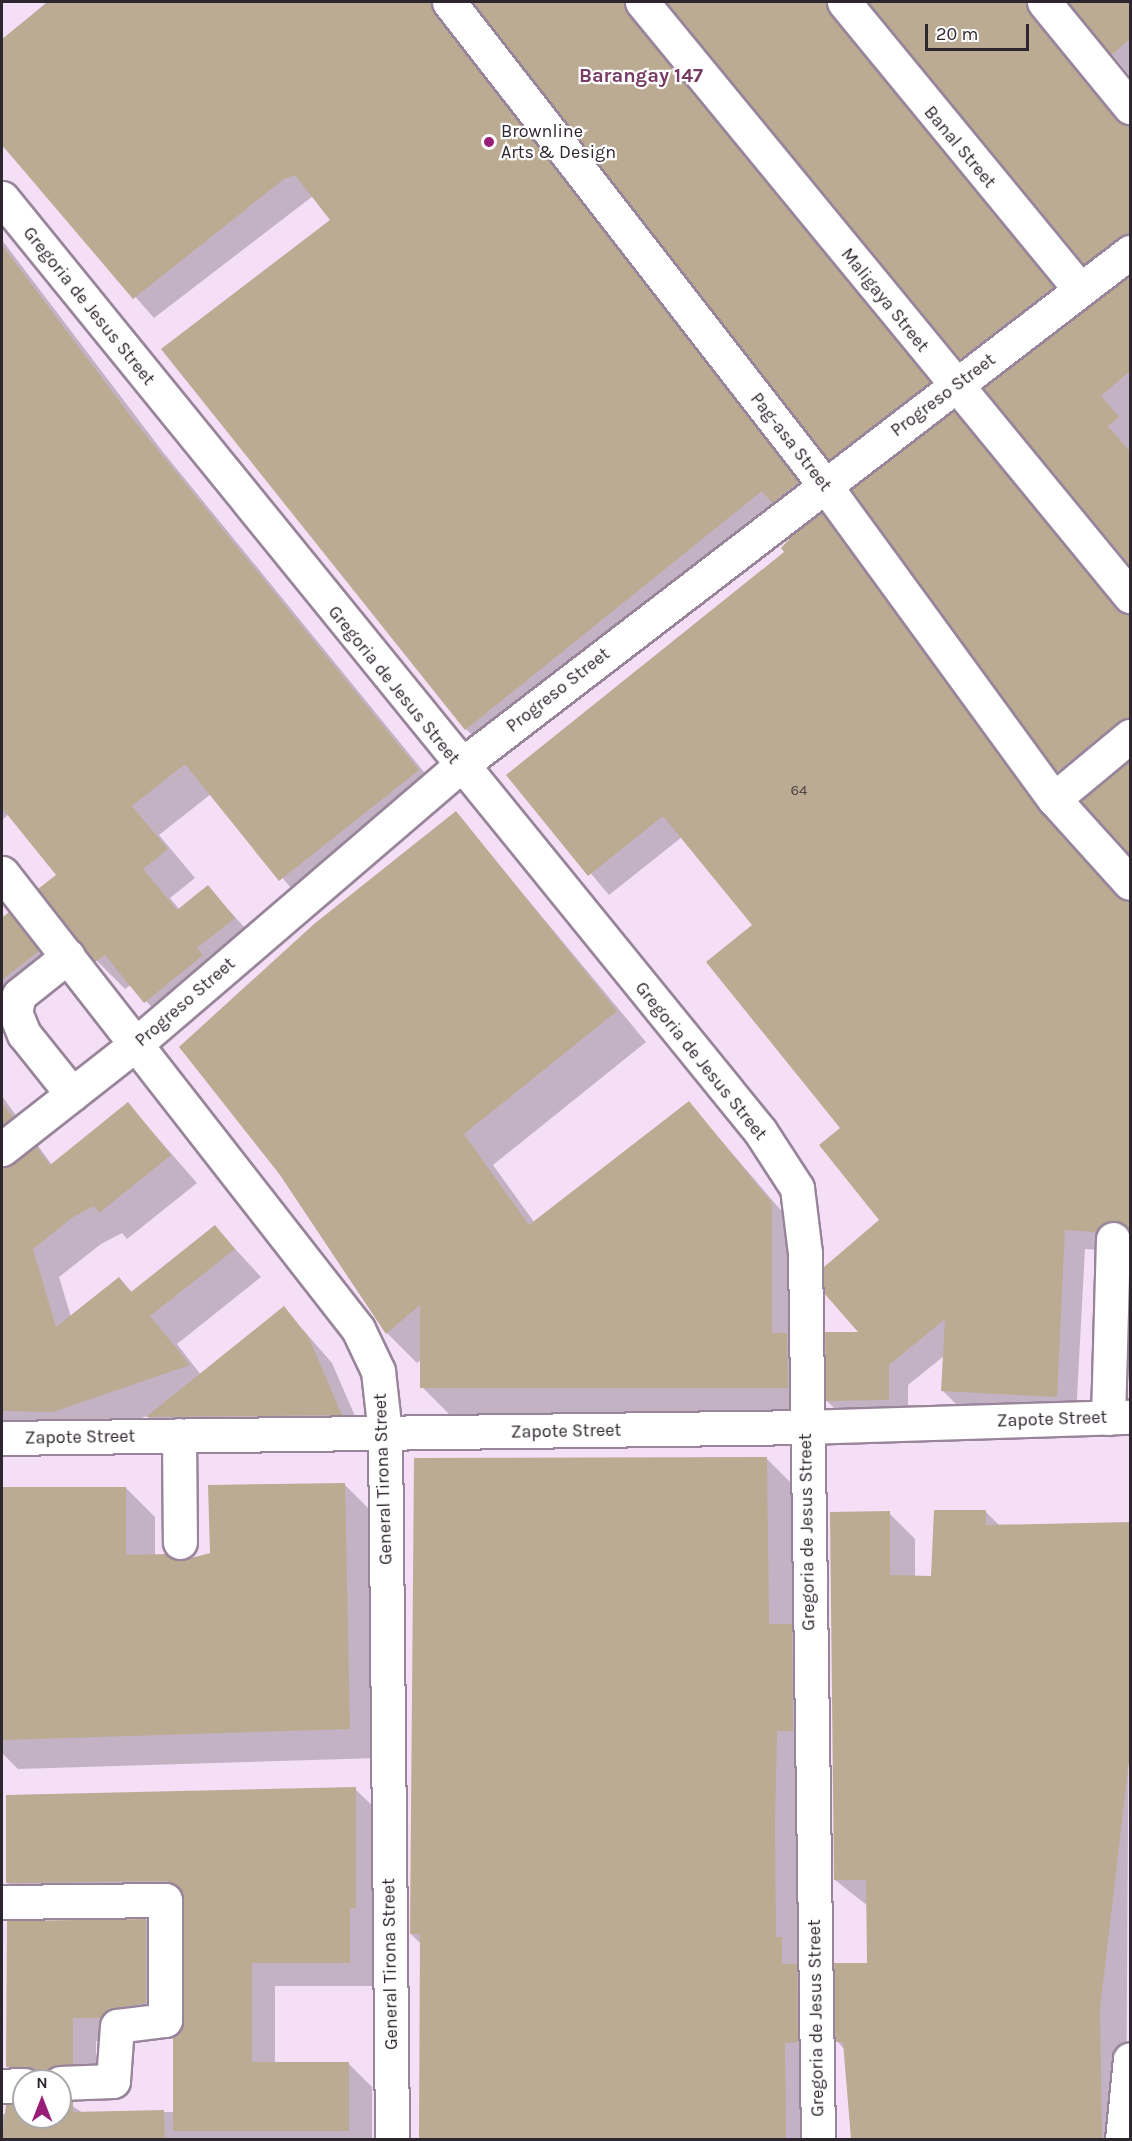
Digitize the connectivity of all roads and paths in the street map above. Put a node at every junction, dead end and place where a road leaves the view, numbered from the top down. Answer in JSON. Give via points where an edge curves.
{"nodes":[{"id":1,"x":449,"y":2,"type":"edge"},
{"id":2,"x":642,"y":2,"type":"edge"},
{"id":3,"x":844,"y":2,"type":"edge"},
{"id":4,"x":1044,"y":2,"type":"edge"},
{"id":5,"x":1131,"y":107,"type":"edge"},
{"id":6,"x":2,"y":198,"type":"edge"},
{"id":7,"x":1131,"y":252,"type":"edge"},
{"id":8,"x":1080,"y":289,"type":"junction"},
{"id":9,"x":956,"y":387,"type":"junction"},
{"id":10,"x":824,"y":484,"type":"junction"},
{"id":11,"x":1131,"y":596,"type":"edge"},
{"id":12,"x":1131,"y":736,"type":"edge"},
{"id":13,"x":459,"y":766,"type":"junction"},
{"id":14,"x":1054,"y":799,"type":"junction"},
{"id":15,"x":2,"y":873,"type":"edge"},
{"id":16,"x":1131,"y":883,"type":"edge"},
{"id":17,"x":68,"y":957,"type":"junction"},
{"id":18,"x":137,"y":1043,"type":"junction"},
{"id":19,"x":72,"y":1094,"type":"junction"},
{"id":20,"x":2,"y":1149,"type":"edge"},
{"id":21,"x":1113,"y":1239,"type":"dead end"},
{"id":22,"x":1119,"y":1417,"type":"edge"},
{"id":23,"x":805,"y":1427,"type":"junction"},
{"id":24,"x":385,"y":1433,"type":"junction"},
{"id":25,"x":179,"y":1435,"type":"junction"},
{"id":26,"x":2,"y":1438,"type":"edge"},
{"id":27,"x":180,"y":1542,"type":"dead end"},
{"id":28,"x":2,"y":1902,"type":"edge"},
{"id":29,"x":1131,"y":2059,"type":"edge"},
{"id":30,"x":72,"y":2083,"type":"edge"},
{"id":31,"x":392,"y":2139,"type":"edge"},
{"id":32,"x":818,"y":2139,"type":"edge"},
{"id":33,"x":1122,"y":2139,"type":"edge"}],
"edges":[{"from":1,"to":10,"type":"street","name":"Pag-asa Street"},
{"from":2,"to":9,"type":"street","name":"Maligaya Street"},
{"from":3,"to":8,"type":"street","name":"Banal Street"},
{"from":4,"to":5,"type":"street"},
{"from":6,"to":13,"type":"street","name":"Gregoria de Jesus Street"},
{"from":7,"to":8,"type":"street","name":"Progreso Street"},
{"from":8,"to":9,"type":"street","name":"Progreso Street"},
{"from":9,"to":10,"type":"street","name":"Progreso Street"},
{"from":9,"to":11,"type":"street","name":"Maligaya Street"},
{"from":10,"to":13,"type":"street","name":"Progreso Street"},
{"from":10,"to":14,"type":"street","name":"Pag-asa Street"},
{"from":12,"to":14,"type":"street"},
{"from":13,"to":18,"type":"street","name":"Progreso Street"},
{"from":13,"to":23,"type":"street","name":"Gregoria de Jesus Street","via":[[760,1131],[797,1188],[805,1253]]},
{"from":14,"to":16,"type":"street","name":"Pag-asa Street"},
{"from":15,"to":17,"type":"street","name":"General Tirona Street"},
{"from":17,"to":18,"type":"street","name":"General Tirona Street"},
{"from":17,"to":19,"type":"street","via":[[19,995],[15,1012],[24,1034]]},
{"from":18,"to":19,"type":"street","name":"Progreso Street"},
{"from":18,"to":24,"type":"street","name":"General Tirona Street","via":[[369,1347],[378,1371]]},
{"from":19,"to":20,"type":"street","name":"Progreso Street"},
{"from":21,"to":22,"type":"street"},
{"from":22,"to":23,"type":"street","name":"Zapote Street"},
{"from":23,"to":24,"type":"street","name":"Zapote Street"},
{"from":23,"to":32,"type":"street","name":"Gregoria de Jesus Street"},
{"from":24,"to":25,"type":"street","name":"Zapote Street"},
{"from":24,"to":31,"type":"street","name":"General Tirona Street"},
{"from":25,"to":26,"type":"street","name":"Zapote Street"},
{"from":25,"to":27,"type":"street"},
{"from":28,"to":30,"type":"street","via":[[165,1900],[165,2020],[117,2026],[113,2081]]},
{"from":29,"to":33,"type":"street"}]}
